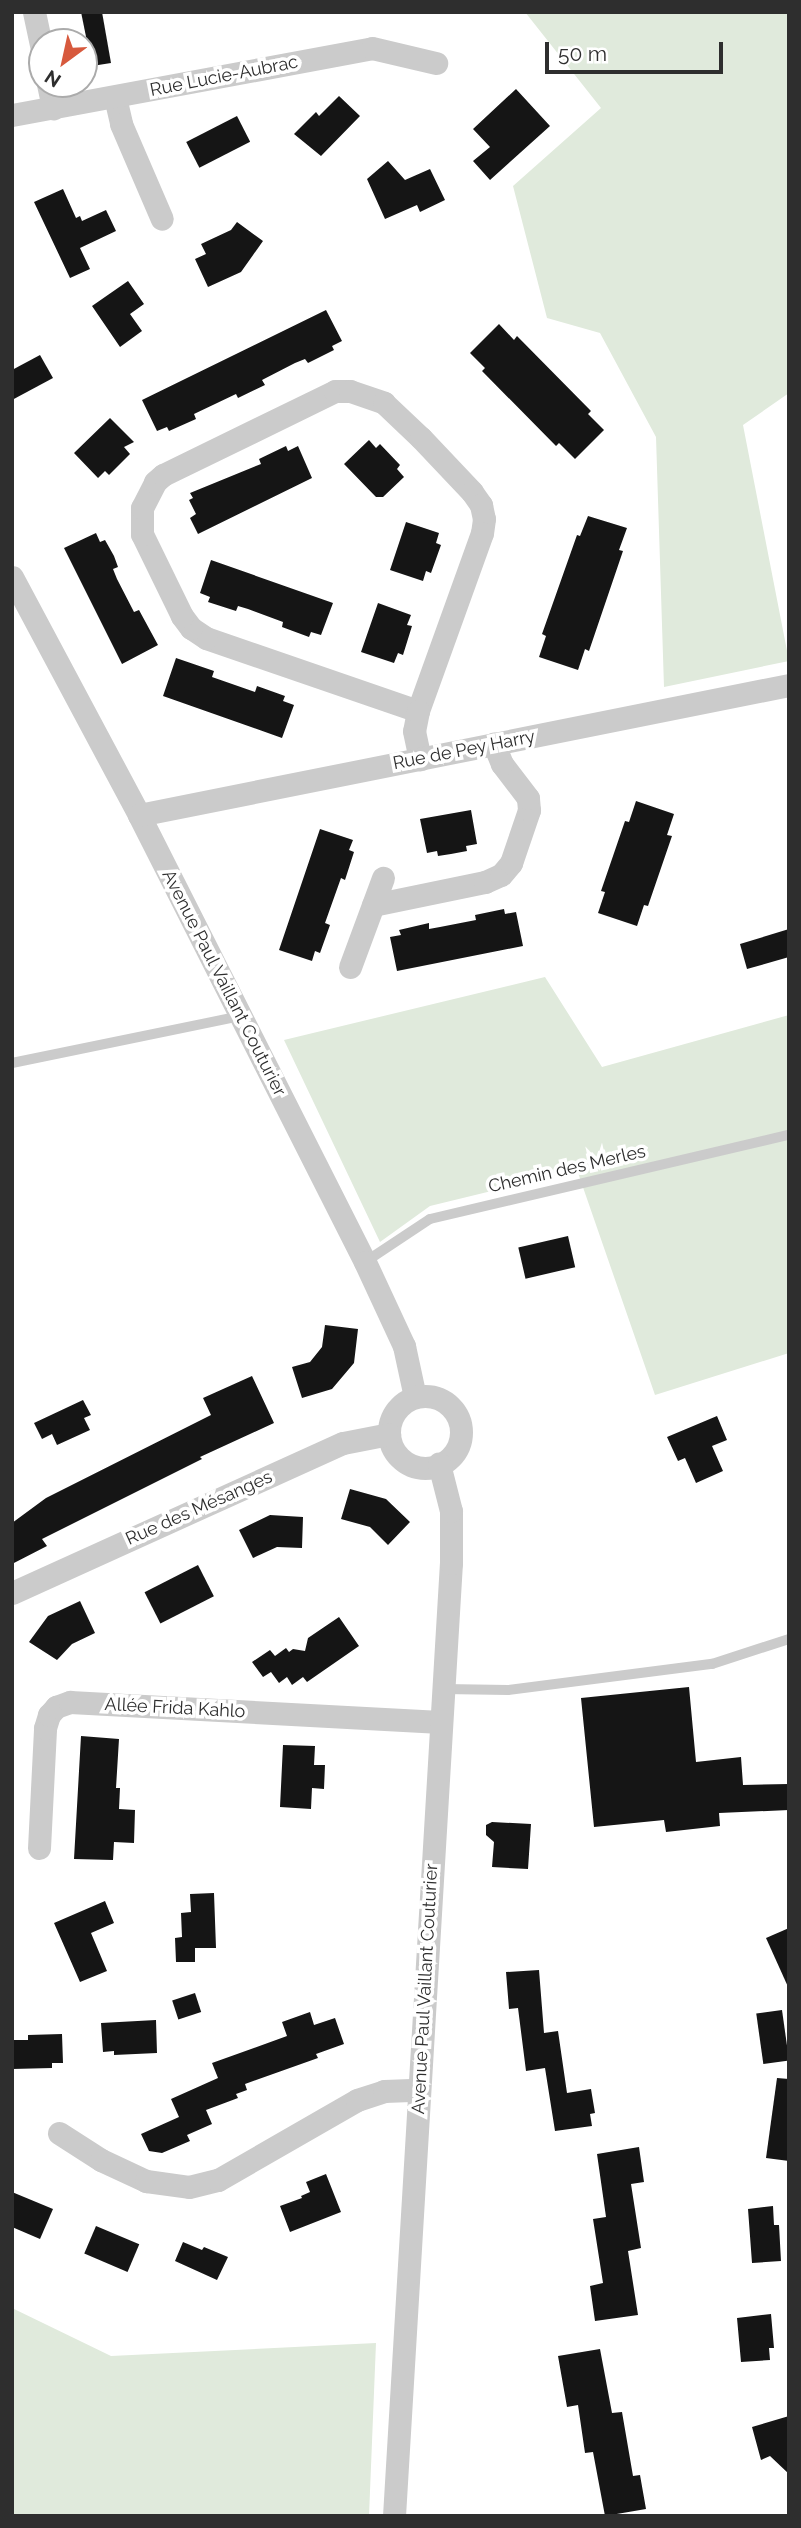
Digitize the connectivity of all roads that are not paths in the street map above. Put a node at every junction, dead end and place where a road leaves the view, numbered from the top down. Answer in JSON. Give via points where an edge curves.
{"nodes":[{"id":1,"x":436,"y":63,"type":"dead end"},
{"id":2,"x":115,"y":97,"type":"junction"},
{"id":3,"x":51,"y":98,"type":"edge"},
{"id":4,"x":53,"y":108,"type":"junction"},
{"id":5,"x":12,"y":116,"type":"edge"},
{"id":6,"x":162,"y":219,"type":"dead end"},
{"id":7,"x":12,"y":577,"type":"edge"},
{"id":8,"x":789,"y":685,"type":"edge"},
{"id":9,"x":418,"y":711,"type":"junction"},
{"id":10,"x":494,"y":744,"type":"junction"},
{"id":11,"x":419,"y":759,"type":"junction"},
{"id":12,"x":139,"y":815,"type":"junction"},
{"id":13,"x":383,"y":878,"type":"dead end"},
{"id":14,"x":373,"y":905,"type":"junction"},
{"id":15,"x":350,"y":967,"type":"dead end"},
{"id":16,"x":241,"y":1016,"type":"junction"},
{"id":17,"x":12,"y":1063,"type":"edge"},
{"id":18,"x":789,"y":1135,"type":"edge"},
{"id":19,"x":365,"y":1262,"type":"junction"},
{"id":20,"x":415,"y":1397,"type":"junction"},
{"id":21,"x":389,"y":1434,"type":"junction"},
{"id":22,"x":439,"y":1464,"type":"junction"},
{"id":23,"x":12,"y":1593,"type":"edge"},
{"id":24,"x":789,"y":1639,"type":"edge"},
{"id":25,"x":442,"y":1689,"type":"junction"},
{"id":26,"x":440,"y":1722,"type":"junction"},
{"id":27,"x":39,"y":1848,"type":"dead end"},
{"id":28,"x":418,"y":2090,"type":"junction"},
{"id":29,"x":60,"y":2133,"type":"dead end"},
{"id":30,"x":394,"y":2516,"type":"edge"}],
"edges":[{"from":1,"to":2,"type":"street","name":"Rue Lucie-Aubrac","via":[[372,48]]},
{"from":2,"to":4,"type":"street","name":"Rue Lucie-Aubrac"},
{"from":2,"to":6,"type":"street","via":[[121,124]]},
{"from":3,"to":4,"type":"street"},
{"from":4,"to":5,"type":"street","name":"Rue Lucie-Aubrac"},
{"from":7,"to":12,"type":"street","name":"Avenue Paul Vaillant Couturier"},
{"from":8,"to":10,"type":"street","name":"Rue de Pey Harry"},
{"from":9,"to":9,"type":"street","via":[[484,519],[472,492],[396,412],[367,396],[335,391],[155,482],[142,508],[142,534],[191,628],[206,638]]},
{"from":9,"to":11,"type":"street","via":[[414,731]]},
{"from":10,"to":11,"type":"street","name":"Rue de Pey Harry"},
{"from":10,"to":14,"type":"street","via":[[502,764],[528,798],[529,810],[511,863],[485,882]]},
{"from":11,"to":12,"type":"street","name":"Rue de Pey Harry"},
{"from":12,"to":16,"type":"street","name":"Avenue Paul Vaillant Couturier"},
{"from":13,"to":14,"type":"street"},
{"from":14,"to":15,"type":"street"},
{"from":16,"to":17,"type":"lane"},
{"from":16,"to":19,"type":"street","name":"Avenue Paul Vaillant Couturier"},
{"from":18,"to":19,"type":"lane","name":"Chemin des Merles","via":[[430,1219]]},
{"from":19,"to":20,"type":"street","name":"Avenue Paul Vaillant Couturier","via":[[404,1346]]},
{"from":20,"to":21,"type":"street","via":[[398,1407]]},
{"from":20,"to":22,"type":"street","via":[[439,1399],[456,1414],[460,1437],[449,1458]]},
{"from":21,"to":22,"type":"street","via":[[396,1452],[410,1465]]},
{"from":21,"to":23,"type":"street","name":"Rue des Mésanges","via":[[342,1443]]},
{"from":22,"to":25,"type":"street","name":"Avenue Paul Vaillant Couturier","via":[[451,1511]]},
{"from":24,"to":25,"type":"lane","via":[[712,1664],[508,1690]]},
{"from":25,"to":26,"type":"street","name":"Avenue Paul Vaillant Couturier"},
{"from":26,"to":27,"type":"street","name":"Allée Frida Kahlo","via":[[63,1704],[49,1716],[45,1728]]},
{"from":26,"to":28,"type":"street","name":"Avenue Paul Vaillant Couturier"},
{"from":28,"to":29,"type":"street","via":[[384,2091],[357,2100],[218,2180],[189,2187],[146,2181],[101,2160]]},
{"from":28,"to":30,"type":"street","name":"Avenue Paul Vaillant Couturier"}]}
